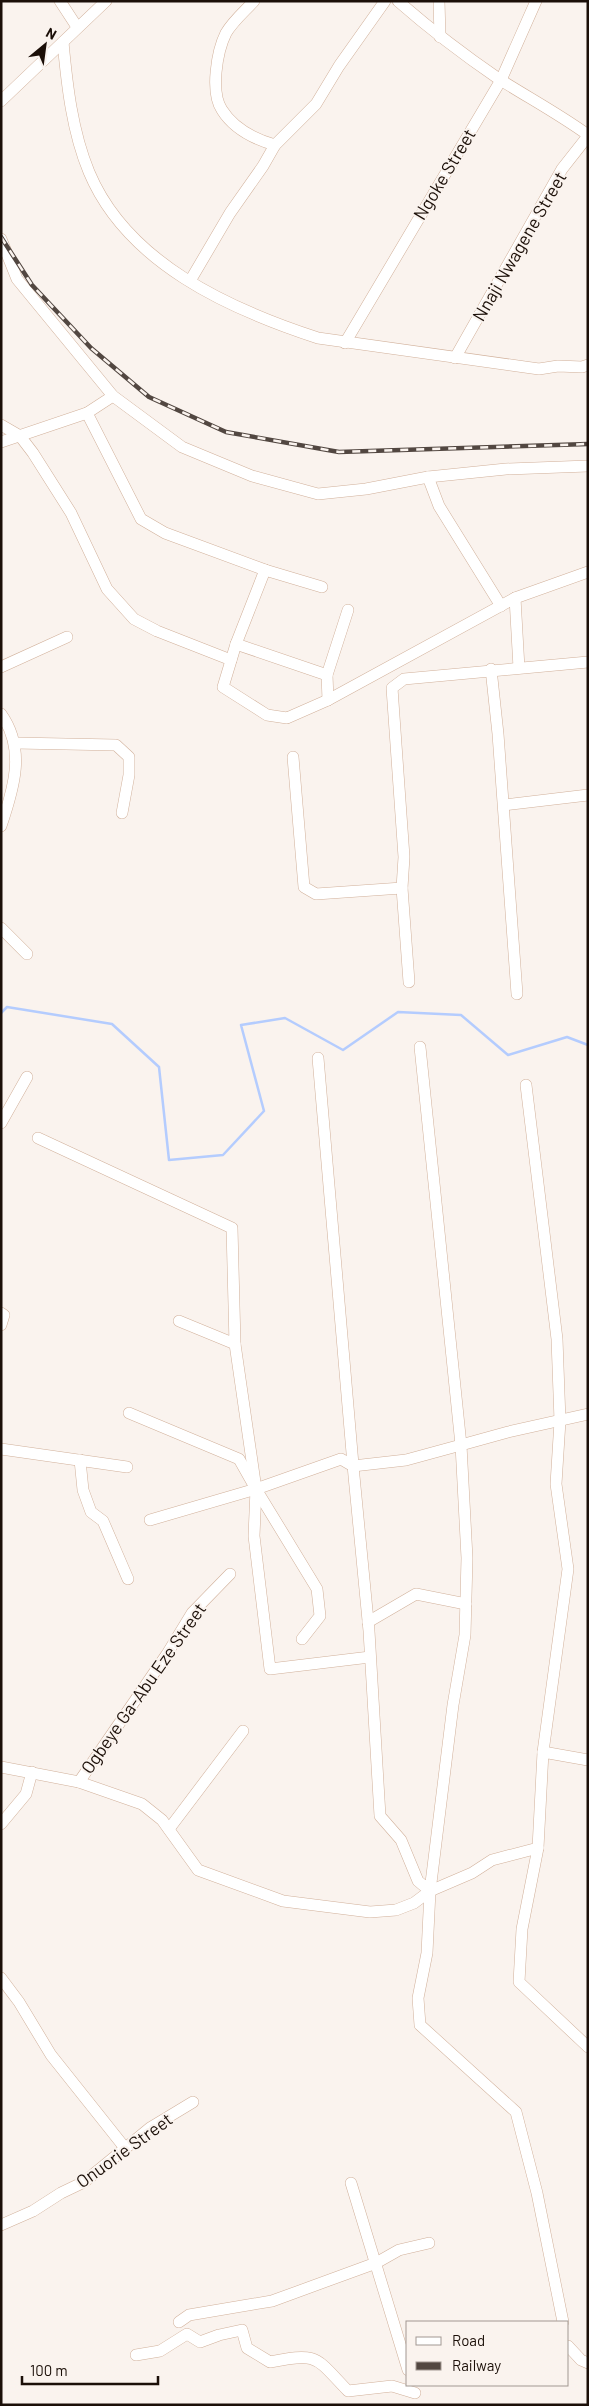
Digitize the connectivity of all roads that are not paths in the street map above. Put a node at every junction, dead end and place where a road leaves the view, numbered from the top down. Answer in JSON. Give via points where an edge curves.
{"nodes":[{"id":1,"x":60,"y":1,"type":"edge"},
{"id":2,"x":106,"y":1,"type":"edge"},
{"id":3,"x":254,"y":1,"type":"edge"},
{"id":4,"x":385,"y":1,"type":"edge"},
{"id":5,"x":398,"y":1,"type":"edge"},
{"id":6,"x":439,"y":1,"type":"edge"},
{"id":7,"x":536,"y":1,"type":"edge"},
{"id":8,"x":77,"y":27,"type":"junction"},
{"id":9,"x":440,"y":37,"type":"junction"},
{"id":10,"x":63,"y":42,"type":"junction"},
{"id":11,"x":501,"y":80,"type":"junction"},
{"id":12,"x":1,"y":101,"type":"edge"},
{"id":13,"x":588,"y":135,"type":"edge"},
{"id":14,"x":275,"y":145,"type":"junction"},
{"id":15,"x":1,"y":239,"type":"edge"},
{"id":16,"x":190,"y":281,"type":"junction"},
{"id":17,"x":345,"y":343,"type":"junction"},
{"id":18,"x":455,"y":358,"type":"junction"},
{"id":19,"x":588,"y":365,"type":"edge"},
{"id":20,"x":113,"y":396,"type":"junction"},
{"id":21,"x":87,"y":413,"type":"junction"},
{"id":22,"x":1,"y":425,"type":"edge"},
{"id":23,"x":20,"y":436,"type":"junction"},
{"id":24,"x":1,"y":442,"type":"edge"},
{"id":25,"x":588,"y":466,"type":"edge"},
{"id":26,"x":428,"y":477,"type":"junction"},
{"id":27,"x":264,"y":570,"type":"junction"},
{"id":28,"x":588,"y":572,"type":"edge"},
{"id":29,"x":322,"y":587,"type":"dead end"},
{"id":30,"x":515,"y":598,"type":"junction"},
{"id":31,"x":501,"y":606,"type":"junction"},
{"id":32,"x":348,"y":610,"type":"dead end"},
{"id":33,"x":67,"y":638,"type":"dead end"},
{"id":34,"x":236,"y":644,"type":"junction"},
{"id":35,"x":231,"y":660,"type":"junction"},
{"id":36,"x":588,"y":662,"type":"edge"},
{"id":37,"x":1,"y":667,"type":"edge"},
{"id":38,"x":519,"y":668,"type":"junction"},
{"id":39,"x":491,"y":669,"type":"junction"},
{"id":40,"x":327,"y":675,"type":"junction"},
{"id":41,"x":328,"y":700,"type":"junction"},
{"id":42,"x":1,"y":714,"type":"edge"},
{"id":43,"x":16,"y":743,"type":"junction"},
{"id":44,"x":293,"y":757,"type":"dead end"},
{"id":45,"x":588,"y":796,"type":"edge"},
{"id":46,"x":504,"y":805,"type":"junction"},
{"id":47,"x":122,"y":812,"type":"dead end"},
{"id":48,"x":1,"y":826,"type":"edge"},
{"id":49,"x":402,"y":888,"type":"junction"},
{"id":50,"x":1,"y":928,"type":"edge"},
{"id":51,"x":27,"y":954,"type":"dead end"},
{"id":52,"x":409,"y":982,"type":"dead end"},
{"id":53,"x":517,"y":994,"type":"dead end"},
{"id":54,"x":420,"y":1047,"type":"dead end"},
{"id":55,"x":318,"y":1058,"type":"dead end"},
{"id":56,"x":27,"y":1077,"type":"dead end"},
{"id":57,"x":526,"y":1085,"type":"dead end"},
{"id":58,"x":1,"y":1123,"type":"edge"},
{"id":59,"x":38,"y":1138,"type":"dead end"},
{"id":60,"x":1,"y":1313,"type":"edge"},
{"id":61,"x":179,"y":1321,"type":"dead end"},
{"id":62,"x":1,"y":1324,"type":"edge"},
{"id":63,"x":235,"y":1344,"type":"junction"},
{"id":64,"x":129,"y":1413,"type":"dead end"},
{"id":65,"x":588,"y":1414,"type":"edge"},
{"id":66,"x":560,"y":1421,"type":"junction"},
{"id":67,"x":461,"y":1445,"type":"junction"},
{"id":68,"x":1,"y":1449,"type":"edge"},
{"id":69,"x":80,"y":1460,"type":"junction"},
{"id":70,"x":353,"y":1466,"type":"junction"},
{"id":71,"x":127,"y":1467,"type":"dead end"},
{"id":72,"x":256,"y":1490,"type":"junction"},
{"id":73,"x":150,"y":1520,"type":"dead end"},
{"id":74,"x":230,"y":1574,"type":"dead end"},
{"id":75,"x":128,"y":1579,"type":"dead end"},
{"id":76,"x":466,"y":1604,"type":"junction"},
{"id":77,"x":368,"y":1622,"type":"junction"},
{"id":78,"x":302,"y":1639,"type":"dead end"},
{"id":79,"x":370,"y":1657,"type":"junction"},
{"id":80,"x":243,"y":1731,"type":"dead end"},
{"id":81,"x":543,"y":1752,"type":"junction"},
{"id":82,"x":588,"y":1760,"type":"edge"},
{"id":83,"x":1,"y":1767,"type":"edge"},
{"id":84,"x":32,"y":1772,"type":"junction"},
{"id":85,"x":79,"y":1782,"type":"junction"},
{"id":86,"x":1,"y":1824,"type":"edge"},
{"id":87,"x":169,"y":1829,"type":"junction"},
{"id":88,"x":538,"y":1848,"type":"junction"},
{"id":89,"x":430,"y":1891,"type":"junction"},
{"id":90,"x":1,"y":1978,"type":"edge"},
{"id":91,"x":588,"y":2047,"type":"edge"},
{"id":92,"x":193,"y":2102,"type":"dead end"},
{"id":93,"x":125,"y":2148,"type":"junction"},
{"id":94,"x":351,"y":2184,"type":"dead end"},
{"id":95,"x":1,"y":2224,"type":"edge"},
{"id":96,"x":429,"y":2243,"type":"dead end"},
{"id":97,"x":376,"y":2263,"type":"junction"},
{"id":98,"x":563,"y":2321,"type":"edge"},
{"id":99,"x":179,"y":2322,"type":"dead end"},
{"id":100,"x":569,"y":2347,"type":"edge"},
{"id":101,"x":136,"y":2355,"type":"dead end"},
{"id":102,"x":406,"y":2363,"type":"edge"},
{"id":103,"x":588,"y":2363,"type":"edge"},
{"id":104,"x":414,"y":2389,"type":"edge"},
{"id":105,"x":418,"y":2405,"type":"edge"}],
"edges":[{"from":1,"to":8,"type":"street"},
{"from":2,"to":8,"type":"street"},
{"from":3,"to":14,"type":"street","via":[[231,25],[219,53],[215,81],[221,109],[234,125],[256,140]]},
{"from":4,"to":14,"type":"street","via":[[316,104]]},
{"from":5,"to":9,"type":"street"},
{"from":6,"to":9,"type":"street"},
{"from":7,"to":11,"type":"street","name":"Ngoke Street"},
{"from":8,"to":10,"type":"street"},
{"from":9,"to":11,"type":"street"},
{"from":10,"to":12,"type":"street"},
{"from":10,"to":16,"type":"street","via":[[75,128],[97,189],[129,234],[165,265]]},
{"from":11,"to":13,"type":"street"},
{"from":11,"to":17,"type":"street","name":"Ngoke Street"},
{"from":13,"to":18,"type":"street","name":"Nnaji Nwagene Street","via":[[562,169]]},
{"from":14,"to":16,"type":"street"},
{"from":15,"to":20,"type":"street","via":[[17,279]]},
{"from":16,"to":17,"type":"street","via":[[294,331]]},
{"from":17,"to":18,"type":"street"},
{"from":18,"to":19,"type":"street","via":[[538,370]]},
{"from":20,"to":21,"type":"street"},
{"from":20,"to":26,"type":"street","via":[[182,447],[252,476],[318,494]]},
{"from":21,"to":23,"type":"street"},
{"from":21,"to":27,"type":"street","via":[[141,519],[166,533]]},
{"from":22,"to":23,"type":"street"},
{"from":23,"to":24,"type":"street"},
{"from":23,"to":35,"type":"street","via":[[71,513],[107,589],[134,619]]},
{"from":25,"to":26,"type":"street","via":[[506,469]]},
{"from":26,"to":31,"type":"street","via":[[439,506]]},
{"from":27,"to":29,"type":"street"},
{"from":27,"to":34,"type":"street"},
{"from":28,"to":30,"type":"street"},
{"from":30,"to":31,"type":"street"},
{"from":30,"to":38,"type":"street"},
{"from":31,"to":41,"type":"street"},
{"from":32,"to":40,"type":"street"},
{"from":33,"to":37,"type":"street"},
{"from":34,"to":35,"type":"street"},
{"from":34,"to":40,"type":"street"},
{"from":35,"to":41,"type":"street","via":[[223,687],[267,716],[287,718]]},
{"from":36,"to":38,"type":"street"},
{"from":38,"to":39,"type":"street"},
{"from":39,"to":46,"type":"street"},
{"from":39,"to":49,"type":"street","via":[[404,679],[392,688],[404,857]]},
{"from":40,"to":41,"type":"street"},
{"from":42,"to":43,"type":"street"},
{"from":43,"to":47,"type":"street","via":[[116,745],[130,757]]},
{"from":43,"to":48,"type":"street","via":[[11,796]]},
{"from":44,"to":49,"type":"street","via":[[304,887],[316,894]]},
{"from":45,"to":46,"type":"street"},
{"from":46,"to":53,"type":"street"},
{"from":49,"to":52,"type":"street"},
{"from":50,"to":51,"type":"street"},
{"from":54,"to":67,"type":"street"},
{"from":55,"to":70,"type":"street"},
{"from":56,"to":58,"type":"street"},
{"from":57,"to":66,"type":"street","via":[[557,1339]]},
{"from":59,"to":63,"type":"street","via":[[232,1228]]},
{"from":60,"to":62,"type":"street","via":[[4,1315]]},
{"from":61,"to":63,"type":"street"},
{"from":63,"to":72,"type":"street"},
{"from":64,"to":72,"type":"street","via":[[239,1458]]},
{"from":65,"to":66,"type":"street"},
{"from":66,"to":67,"type":"street"},
{"from":66,"to":81,"type":"street","via":[[556,1484],[568,1569]]},
{"from":67,"to":70,"type":"street","via":[[406,1460]]},
{"from":67,"to":76,"type":"street"},
{"from":68,"to":69,"type":"street"},
{"from":69,"to":71,"type":"street"},
{"from":69,"to":75,"type":"street","via":[[83,1490],[91,1512],[103,1521]]},
{"from":70,"to":72,"type":"street","via":[[341,1460]]},
{"from":70,"to":77,"type":"street"},
{"from":72,"to":73,"type":"street"},
{"from":72,"to":78,"type":"street","via":[[317,1588],[320,1616]]},
{"from":72,"to":79,"type":"street","via":[[254,1536],[270,1668]]},
{"from":74,"to":85,"type":"street","name":"Ogbeye Ga-Abu Eze Street","via":[[192,1613]]},
{"from":76,"to":77,"type":"street","via":[[416,1594]]},
{"from":76,"to":89,"type":"street"},
{"from":77,"to":79,"type":"street"},
{"from":79,"to":89,"type":"street","via":[[380,1816],[401,1840],[418,1881]]},
{"from":80,"to":87,"type":"street"},
{"from":81,"to":82,"type":"street"},
{"from":81,"to":88,"type":"street"},
{"from":83,"to":84,"type":"street"},
{"from":84,"to":85,"type":"street"},
{"from":84,"to":86,"type":"street","via":[[26,1794]]},
{"from":85,"to":87,"type":"street","via":[[142,1804]]},
{"from":87,"to":89,"type":"street","via":[[198,1870],[283,1901],[370,1912],[396,1910],[414,1903]]},
{"from":88,"to":89,"type":"street","via":[[492,1860],[472,1873]]},
{"from":88,"to":91,"type":"street","via":[[522,1930],[519,1982]]},
{"from":89,"to":98,"type":"street","via":[[427,1953],[418,1998],[420,2025],[516,2112],[537,2193]]},
{"from":90,"to":93,"type":"street","via":[[50,2055]]},
{"from":92,"to":93,"type":"street","name":"Onuorie Street","via":[[150,2128]]},
{"from":93,"to":95,"type":"street","name":"Onuorie Street","via":[[84,2182],[33,2211]]},
{"from":94,"to":97,"type":"street"},
{"from":96,"to":97,"type":"street","via":[[399,2250]]},
{"from":97,"to":99,"type":"street","via":[[272,2301],[189,2315]]},
{"from":97,"to":102,"type":"street"},
{"from":100,"to":103,"type":"street"},
{"from":101,"to":104,"type":"street","via":[[160,2351],[187,2334],[200,2342],[242,2330],[247,2348],[270,2362],[300,2356],[317,2359],[348,2391],[392,2386]]},
{"from":104,"to":105,"type":"street"}]}
